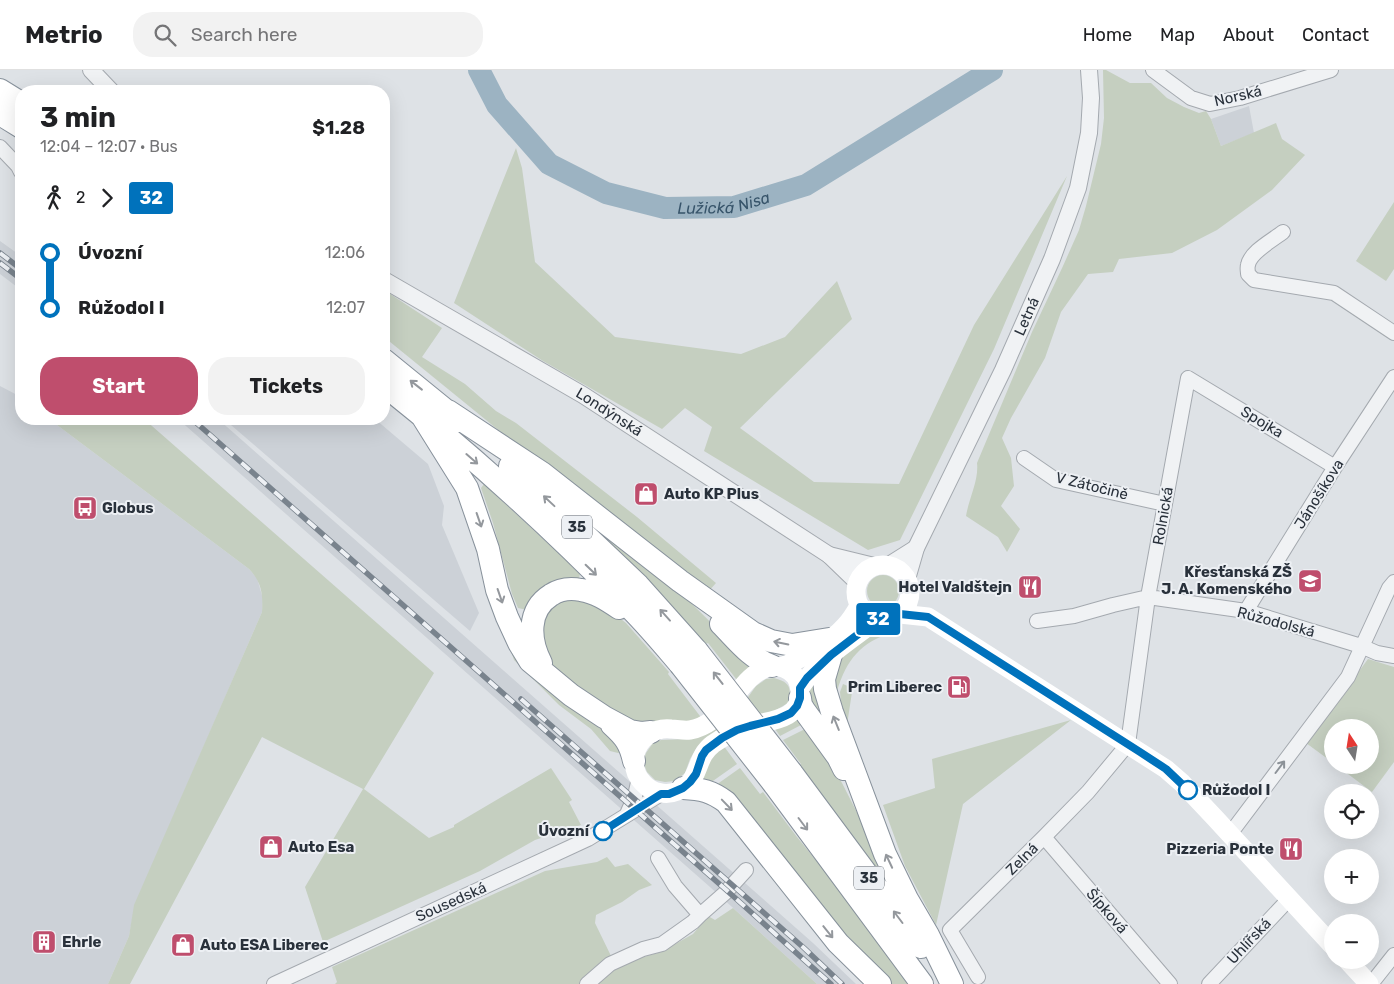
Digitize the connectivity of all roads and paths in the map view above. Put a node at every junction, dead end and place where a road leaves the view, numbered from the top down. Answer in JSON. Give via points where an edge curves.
{"nodes":[{"id":1,"x":91,"y":70,"type":"edge"},
{"id":2,"x":1090,"y":70,"type":"edge"},
{"id":3,"x":1153,"y":70,"type":"edge"},
{"id":4,"x":1331,"y":70,"type":"edge"},
{"id":5,"x":105,"y":85,"type":"edge"},
{"id":6,"x":0,"y":90,"type":"edge"},
{"id":7,"x":15,"y":99,"type":"edge"},
{"id":8,"x":0,"y":114,"type":"edge"},
{"id":9,"x":15,"y":123,"type":"edge"},
{"id":10,"x":0,"y":147,"type":"edge"},
{"id":11,"x":15,"y":163,"type":"edge"},
{"id":12,"x":1284,"y":232,"type":"dead end"},
{"id":13,"x":390,"y":283,"type":"edge"},
{"id":14,"x":1394,"y":334,"type":"edge"},
{"id":15,"x":390,"y":365,"type":"edge"},
{"id":16,"x":1394,"y":377,"type":"edge"},
{"id":17,"x":1188,"y":378,"type":"joint"},
{"id":18,"x":390,"y":390,"type":"edge"},
{"id":19,"x":448,"y":411,"type":"junction"},
{"id":20,"x":422,"y":416,"type":"junction"},
{"id":21,"x":1024,"y":458,"type":"dead end"},
{"id":22,"x":1336,"y":467,"type":"junction"},
{"id":23,"x":1165,"y":504,"type":"junction"},
{"id":24,"x":916,"y":548,"type":"junction"},
{"id":25,"x":829,"y":555,"type":"junction"},
{"id":26,"x":882,"y":565,"type":"junction"},
{"id":27,"x":680,"y":581,"type":"junction"},
{"id":28,"x":857,"y":582,"type":"junction"},
{"id":29,"x":1394,"y":582,"type":"edge"},
{"id":30,"x":909,"y":586,"type":"junction"},
{"id":31,"x":1148,"y":597,"type":"junction"},
{"id":32,"x":859,"y":606,"type":"junction"},
{"id":33,"x":1246,"y":612,"type":"junction"},
{"id":34,"x":900,"y":614,"type":"junction"},
{"id":35,"x":928,"y":617,"type":"junction"},
{"id":36,"x":878,"y":619,"type":"junction"},
{"id":37,"x":1038,"y":621,"type":"dead end"},
{"id":38,"x":649,"y":628,"type":"junction"},
{"id":39,"x":1361,"y":646,"type":"junction"},
{"id":40,"x":830,"y":647,"type":"junction"},
{"id":41,"x":1394,"y":656,"type":"edge"},
{"id":42,"x":689,"y":657,"type":"junction"},
{"id":43,"x":776,"y":666,"type":"junction"},
{"id":44,"x":547,"y":675,"type":"junction"},
{"id":45,"x":800,"y":693,"type":"junction"},
{"id":46,"x":604,"y":717,"type":"junction"},
{"id":47,"x":651,"y":732,"type":"junction"},
{"id":48,"x":1128,"y":744,"type":"junction"},
{"id":49,"x":637,"y":769,"type":"junction"},
{"id":50,"x":782,"y":778,"type":"junction"},
{"id":51,"x":683,"y":788,"type":"junction"},
{"id":52,"x":661,"y":794,"type":"junction"},
{"id":53,"x":626,"y":815,"type":"junction"},
{"id":54,"x":872,"y":818,"type":"junction"},
{"id":55,"x":1230,"y":834,"type":"junction"},
{"id":56,"x":1044,"y":837,"type":"junction"},
{"id":57,"x":658,"y":858,"type":"dead end"},
{"id":58,"x":746,"y":870,"type":"dead end"},
{"id":59,"x":1289,"y":899,"type":"junction"},
{"id":60,"x":700,"y":915,"type":"junction"},
{"id":61,"x":1324,"y":936,"type":"edge"},
{"id":62,"x":1394,"y":955,"type":"edge"},
{"id":63,"x":1356,"y":969,"type":"edge"},
{"id":64,"x":978,"y":977,"type":"dead end"},
{"id":65,"x":274,"y":984,"type":"edge"},
{"id":66,"x":586,"y":984,"type":"edge"},
{"id":67,"x":880,"y":984,"type":"edge"},
{"id":68,"x":922,"y":984,"type":"edge"},
{"id":69,"x":950,"y":984,"type":"edge"},
{"id":70,"x":1170,"y":984,"type":"edge"},
{"id":71,"x":1209,"y":984,"type":"edge"},
{"id":72,"x":1370,"y":984,"type":"edge"}],
"edges":[{"from":1,"to":5,"type":"street"},
{"from":2,"to":24,"type":"street","name":"Letná","via":[[1089,133],[1078,188],[1052,259],[1003,370]]},
{"from":3,"to":4,"type":"street","name":"Norská","via":[[1190,98],[1210,104]]},
{"from":6,"to":7,"type":"highway"},
{"from":8,"to":9,"type":"highway"},
{"from":10,"to":11,"type":"street"},
{"from":12,"to":14,"type":"street","via":[[1250,259],[1248,274],[1254,280],[1334,293]]},
{"from":13,"to":25,"type":"street","name":"Londýnská","via":[[583,395]]},
{"from":19,"to":15,"type":"highway","number":"35","one_way":true},
{"from":16,"to":22,"type":"street","name":"Jánošíkova"},
{"from":17,"to":22,"type":"street","name":"Spojka"},
{"from":17,"to":23,"type":"street","name":"Rolnická"},
{"from":18,"to":20,"type":"highway","number":"35"},
{"from":19,"to":27,"type":"highway","number":"35","via":[[542,473]]},
{"from":42,"to":19,"type":"highway","number":"35","one_way":true,"via":[[638,585]]},
{"from":20,"to":38,"type":"highway","number":"35","one_way":true,"via":[[529,509]]},
{"from":20,"to":44,"type":"highway","number":"35","one_way":true,"via":[[467,488],[488,549],[497,590],[519,643],[530,661]]},
{"from":21,"to":23,"type":"street","name":"V Zátočině","via":[[1056,480]]},
{"from":22,"to":33,"type":"street","name":"Jánošíkova"},
{"from":23,"to":31,"type":"street","name":"Rolnická"},
{"from":24,"to":26,"type":"street"},
{"from":24,"to":30,"type":"street","name":"Letná"},
{"from":25,"to":26,"type":"street","name":"Londýnská"},
{"from":25,"to":28,"type":"street","name":"Londýnská"},
{"from":26,"to":28,"type":"main road","via":[[867,569]]},
{"from":26,"to":30,"type":"main road","name":"Londýnská","via":[[896,568]]},
{"from":40,"to":27,"type":"highway","number":"35","one_way":true,"via":[[792,645],[753,633]]},
{"from":27,"to":43,"type":"highway","number":"35","via":[[754,656],[761,662]]},
{"from":28,"to":32,"type":"main road","via":[[855,590]]},
{"from":29,"to":39,"type":"street"},
{"from":30,"to":34,"type":"main road","via":[[909,601]]},
{"from":30,"to":35,"type":"main road","name":"Londýnská"},
{"from":31,"to":33,"type":"street","name":"Růžodolská"},
{"from":31,"to":37,"type":"street","name":"Růžodolská","via":[[1074,616]]},
{"from":31,"to":48,"type":"street","name":"Rolnická"},
{"from":32,"to":36,"type":"main road"},
{"from":32,"to":40,"type":"main road"},
{"from":33,"to":39,"type":"street","name":"Růžodolská"},
{"from":34,"to":35,"type":"main road"},
{"from":34,"to":36,"type":"main road"},
{"from":35,"to":48,"type":"main road"},
{"from":36,"to":40,"type":"main road"},
{"from":38,"to":42,"type":"highway","number":"35"},
{"from":38,"to":44,"type":"highway","number":"35","via":[[596,594],[580,589],[555,592],[539,605],[532,629],[538,657]]},
{"from":39,"to":41,"type":"street","name":"Růžodolská"},
{"from":55,"to":39,"type":"street","one_way":true,"via":[[1348,677]]},
{"from":40,"to":43,"type":"main road"},
{"from":40,"to":45,"type":"main road"},
{"from":54,"to":40,"type":"highway","one_way":true,"via":[[825,689]]},
{"from":42,"to":50,"type":"highway","number":"35","bridge":true},
{"from":43,"to":45,"type":"main road","via":[[791,672],[798,680]]},
{"from":43,"to":47,"type":"main road","via":[[759,671],[714,719],[704,725],[688,731],[670,728]]},
{"from":44,"to":46,"type":"highway","number":"35"},
{"from":45,"to":51,"type":"main road","via":[[797,706],[785,717],[737,730],[713,744],[702,756],[696,774]]},
{"from":45,"to":54,"type":"highway","via":[[804,710],[838,757]]},
{"from":46,"to":47,"type":"highway","number":"35","via":[[630,730]]},
{"from":46,"to":49,"type":"highway","number":"35","via":[[632,748]]},
{"from":47,"to":49,"type":"main road","via":[[639,745]]},
{"from":48,"to":55,"type":"main road","via":[[1171,774]]},
{"from":48,"to":56,"type":"street","name":"Zelná"},
{"from":49,"to":52,"type":"main road","via":[[645,785]]},
{"from":49,"to":53,"type":"street","via":[[635,796]]},
{"from":50,"to":68,"type":"highway","number":"35","one_way":true},
{"from":69,"to":50,"type":"highway","number":"35","one_way":true},
{"from":51,"to":52,"type":"main road"},
{"from":51,"to":67,"type":"highway","one_way":true,"via":[[708,791],[726,802],[838,943]]},
{"from":52,"to":53,"type":"street","name":"Sousedská"},
{"from":53,"to":65,"type":"street","name":"Sousedská","via":[[588,839]]},
{"from":69,"to":54,"type":"highway","one_way":true,"via":[[885,854]]},
{"from":55,"to":59,"type":"main road"},
{"from":56,"to":64,"type":"street","name":"Zelná","via":[[950,930]]},
{"from":56,"to":70,"type":"street","name":"Šípková"},
{"from":57,"to":60,"type":"street"},
{"from":58,"to":60,"type":"street"},
{"from":59,"to":61,"type":"main road"},
{"from":59,"to":71,"type":"street","name":"Uhlířská"},
{"from":60,"to":66,"type":"street","via":[[662,944],[642,949],[610,964]]},
{"from":62,"to":72,"type":"street"},
{"from":63,"to":72,"type":"main road"}]}
